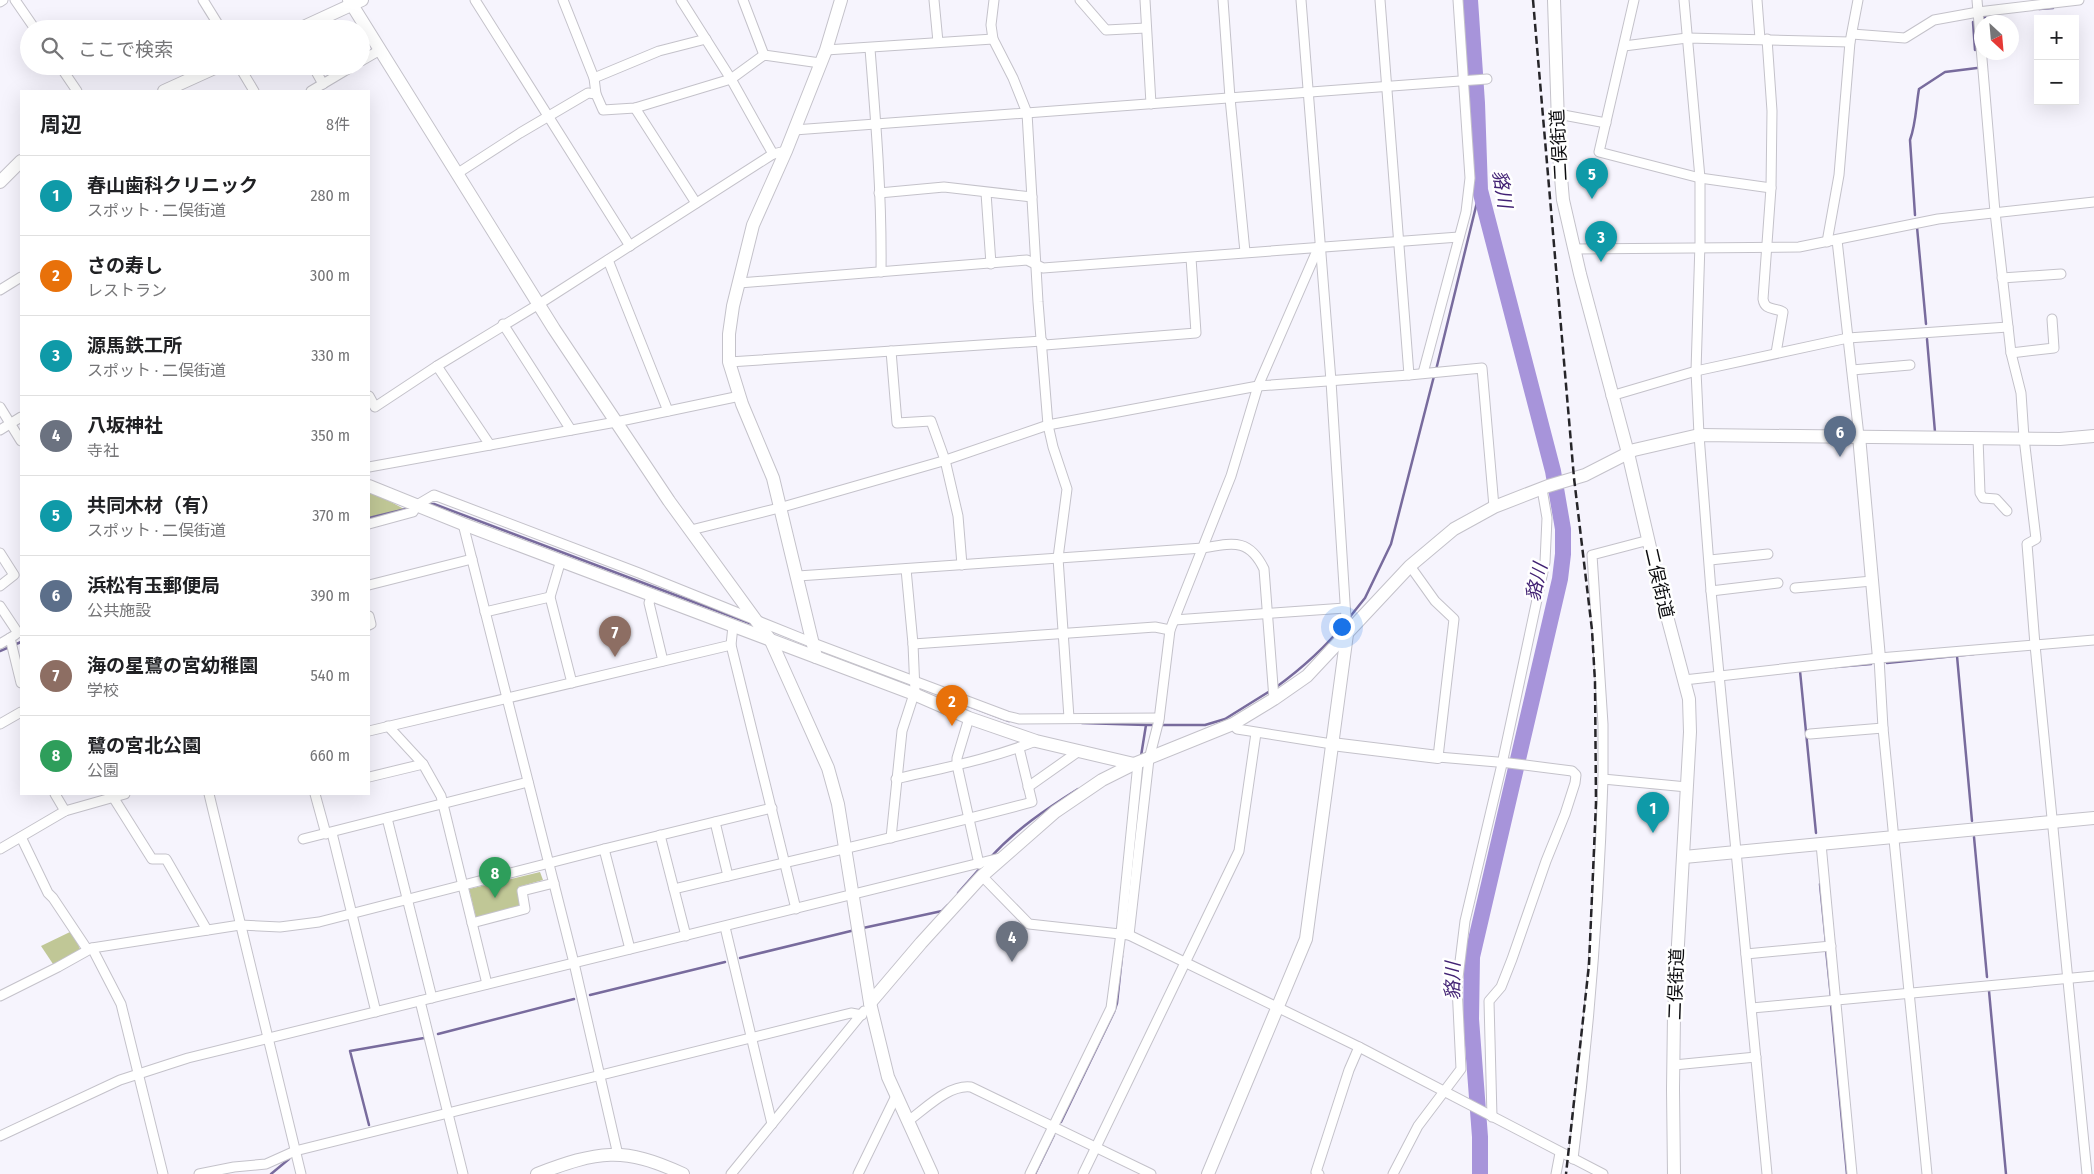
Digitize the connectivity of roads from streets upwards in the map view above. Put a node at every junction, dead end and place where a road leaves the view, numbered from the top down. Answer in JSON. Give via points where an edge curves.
{"nodes":[{"id":1,"x":15,"y":0,"type":"edge"},
{"id":2,"x":203,"y":0,"type":"edge"},
{"id":3,"x":475,"y":0,"type":"edge"},
{"id":4,"x":563,"y":0,"type":"edge"},
{"id":5,"x":681,"y":0,"type":"edge"},
{"id":6,"x":743,"y":0,"type":"edge"},
{"id":7,"x":841,"y":0,"type":"edge"},
{"id":8,"x":934,"y":0,"type":"edge"},
{"id":9,"x":994,"y":0,"type":"edge"},
{"id":10,"x":1080,"y":0,"type":"edge"},
{"id":11,"x":1145,"y":0,"type":"edge"},
{"id":12,"x":1223,"y":0,"type":"edge"},
{"id":13,"x":1301,"y":0,"type":"edge"},
{"id":14,"x":1380,"y":0,"type":"edge"},
{"id":15,"x":1458,"y":0,"type":"edge"},
{"id":16,"x":1554,"y":0,"type":"edge"},
{"id":17,"x":1634,"y":0,"type":"edge"},
{"id":18,"x":1684,"y":0,"type":"edge"},
{"id":19,"x":1757,"y":0,"type":"edge"},
{"id":20,"x":1858,"y":0,"type":"edge"},
{"id":21,"x":1976,"y":0,"type":"edge"},
{"id":22,"x":2079,"y":0,"type":"edge"},
{"id":23,"x":356,"y":1,"type":"edge"},
{"id":24,"x":1978,"y":12,"type":"junction"},
{"id":25,"x":29,"y":20,"type":"edge"},
{"id":26,"x":215,"y":20,"type":"edge"},
{"id":27,"x":317,"y":20,"type":"edge"},
{"id":28,"x":365,"y":20,"type":"edge"},
{"id":29,"x":1146,"y":28,"type":"junction"},
{"id":30,"x":370,"y":30,"type":"edge"},
{"id":31,"x":1687,"y":38,"type":"junction"},
{"id":32,"x":1851,"y":38,"type":"junction"},
{"id":33,"x":706,"y":39,"type":"junction"},
{"id":34,"x":994,"y":39,"type":"junction"},
{"id":35,"x":1764,"y":39,"type":"junction"},
{"id":36,"x":938,"y":42,"type":"junction"},
{"id":37,"x":1624,"y":46,"type":"junction"},
{"id":38,"x":870,"y":48,"type":"junction"},
{"id":39,"x":380,"y":50,"type":"junction"},
{"id":40,"x":826,"y":50,"type":"junction"},
{"id":41,"x":764,"y":55,"type":"junction"},
{"id":42,"x":370,"y":56,"type":"edge"},
{"id":43,"x":820,"y":63,"type":"junction"},
{"id":44,"x":66,"y":75,"type":"edge"},
{"id":45,"x":201,"y":75,"type":"edge"},
{"id":46,"x":244,"y":75,"type":"edge"},
{"id":47,"x":318,"y":75,"type":"edge"},
{"id":48,"x":338,"y":75,"type":"edge"},
{"id":49,"x":594,"y":78,"type":"junction"},
{"id":50,"x":731,"y":79,"type":"junction"},
{"id":51,"x":1487,"y":79,"type":"dead end"},
{"id":52,"x":1464,"y":81,"type":"junction"},
{"id":53,"x":323,"y":84,"type":"junction"},
{"id":54,"x":1388,"y":87,"type":"junction"},
{"id":55,"x":76,"y":90,"type":"edge"},
{"id":56,"x":170,"y":90,"type":"edge"},
{"id":57,"x":253,"y":90,"type":"edge"},
{"id":58,"x":313,"y":90,"type":"edge"},
{"id":59,"x":1307,"y":92,"type":"junction"},
{"id":60,"x":596,"y":94,"type":"junction"},
{"id":61,"x":1230,"y":98,"type":"junction"},
{"id":62,"x":1151,"y":104,"type":"junction"},
{"id":63,"x":635,"y":108,"type":"junction"},
{"id":64,"x":1027,"y":113,"type":"junction"},
{"id":65,"x":1558,"y":114,"type":"junction"},
{"id":66,"x":548,"y":117,"type":"junction"},
{"id":67,"x":1606,"y":123,"type":"junction"},
{"id":68,"x":876,"y":124,"type":"junction"},
{"id":69,"x":794,"y":130,"type":"junction"},
{"id":70,"x":780,"y":152,"type":"junction"},
{"id":71,"x":20,"y":162,"type":"edge"},
{"id":72,"x":458,"y":173,"type":"junction"},
{"id":73,"x":1700,"y":178,"type":"junction"},
{"id":74,"x":0,"y":182,"type":"edge"},
{"id":75,"x":1771,"y":188,"type":"junction"},
{"id":76,"x":879,"y":193,"type":"junction"},
{"id":77,"x":986,"y":193,"type":"junction"},
{"id":78,"x":1032,"y":197,"type":"junction"},
{"id":79,"x":2094,"y":202,"type":"edge"},
{"id":80,"x":696,"y":203,"type":"junction"},
{"id":81,"x":1995,"y":212,"type":"junction"},
{"id":82,"x":1459,"y":237,"type":"junction"},
{"id":83,"x":1398,"y":240,"type":"junction"},
{"id":84,"x":1832,"y":241,"type":"junction"},
{"id":85,"x":630,"y":246,"type":"junction"},
{"id":86,"x":1320,"y":246,"type":"junction"},
{"id":87,"x":1766,"y":247,"type":"junction"},
{"id":88,"x":1699,"y":248,"type":"junction"},
{"id":89,"x":1574,"y":249,"type":"junction"},
{"id":90,"x":1246,"y":252,"type":"junction"},
{"id":91,"x":1191,"y":258,"type":"junction"},
{"id":92,"x":608,"y":260,"type":"junction"},
{"id":93,"x":991,"y":264,"type":"junction"},
{"id":94,"x":1037,"y":264,"type":"junction"},
{"id":95,"x":881,"y":272,"type":"junction"},
{"id":96,"x":2061,"y":274,"type":"dead end"},
{"id":97,"x":20,"y":278,"type":"edge"},
{"id":98,"x":2002,"y":278,"type":"junction"},
{"id":99,"x":739,"y":283,"type":"junction"},
{"id":100,"x":0,"y":290,"type":"edge"},
{"id":101,"x":539,"y":304,"type":"junction"},
{"id":102,"x":2052,"y":319,"type":"dead end"},
{"id":103,"x":503,"y":324,"type":"junction"},
{"id":104,"x":2008,"y":327,"type":"junction"},
{"id":105,"x":1848,"y":338,"type":"junction"},
{"id":106,"x":1042,"y":341,"type":"junction"},
{"id":107,"x":891,"y":351,"type":"junction"},
{"id":108,"x":1776,"y":353,"type":"junction"},
{"id":109,"x":2010,"y":353,"type":"junction"},
{"id":110,"x":730,"y":362,"type":"junction"},
{"id":111,"x":1910,"y":365,"type":"dead end"},
{"id":112,"x":437,"y":366,"type":"junction"},
{"id":113,"x":1696,"y":370,"type":"junction"},
{"id":114,"x":1852,"y":370,"type":"junction"},
{"id":115,"x":1426,"y":373,"type":"junction"},
{"id":116,"x":1408,"y":375,"type":"junction"},
{"id":117,"x":1330,"y":381,"type":"junction"},
{"id":118,"x":1258,"y":386,"type":"junction"},
{"id":119,"x":740,"y":396,"type":"junction"},
{"id":120,"x":1611,"y":396,"type":"junction"},
{"id":121,"x":0,"y":407,"type":"edge"},
{"id":122,"x":372,"y":409,"type":"edge"},
{"id":123,"x":668,"y":411,"type":"junction"},
{"id":124,"x":20,"y":418,"type":"edge"},
{"id":125,"x":616,"y":422,"type":"junction"},
{"id":126,"x":10,"y":424,"type":"junction"},
{"id":127,"x":1048,"y":425,"type":"junction"},
{"id":128,"x":0,"y":430,"type":"edge"},
{"id":129,"x":571,"y":430,"type":"junction"},
{"id":130,"x":1699,"y":435,"type":"junction"},
{"id":131,"x":1859,"y":436,"type":"junction"},
{"id":132,"x":2094,"y":436,"type":"edge"},
{"id":133,"x":1978,"y":438,"type":"junction"},
{"id":134,"x":2024,"y":438,"type":"junction"},
{"id":135,"x":20,"y":439,"type":"edge"},
{"id":136,"x":490,"y":445,"type":"junction"},
{"id":137,"x":1628,"y":453,"type":"junction"},
{"id":138,"x":945,"y":460,"type":"junction"},
{"id":139,"x":370,"y":467,"type":"edge"},
{"id":140,"x":370,"y":486,"type":"edge"},
{"id":141,"x":1545,"y":488,"type":"junction"},
{"id":142,"x":419,"y":507,"type":"junction"},
{"id":143,"x":779,"y":508,"type":"junction"},
{"id":144,"x":1494,"y":508,"type":"junction"},
{"id":145,"x":2008,"y":511,"type":"dead end"},
{"id":146,"x":370,"y":524,"type":"edge"},
{"id":147,"x":463,"y":524,"type":"junction"},
{"id":148,"x":691,"y":530,"type":"junction"},
{"id":149,"x":1649,"y":540,"type":"junction"},
{"id":150,"x":1203,"y":548,"type":"junction"},
{"id":151,"x":0,"y":553,"type":"edge"},
{"id":152,"x":1768,"y":554,"type":"dead end"},
{"id":153,"x":1058,"y":558,"type":"junction"},
{"id":154,"x":472,"y":559,"type":"junction"},
{"id":155,"x":561,"y":560,"type":"junction"},
{"id":156,"x":1710,"y":560,"type":"junction"},
{"id":157,"x":962,"y":565,"type":"junction"},
{"id":158,"x":1410,"y":566,"type":"junction"},
{"id":159,"x":906,"y":569,"type":"junction"},
{"id":160,"x":798,"y":576,"type":"junction"},
{"id":161,"x":1872,"y":581,"type":"junction"},
{"id":162,"x":1778,"y":583,"type":"dead end"},
{"id":163,"x":0,"y":586,"type":"edge"},
{"id":164,"x":370,"y":586,"type":"edge"},
{"id":165,"x":1795,"y":588,"type":"dead end"},
{"id":166,"x":1712,"y":591,"type":"junction"},
{"id":167,"x":652,"y":594,"type":"junction"},
{"id":168,"x":550,"y":597,"type":"junction"},
{"id":169,"x":0,"y":606,"type":"edge"},
{"id":170,"x":1345,"y":611,"type":"junction"},
{"id":171,"x":485,"y":612,"type":"junction"},
{"id":172,"x":1268,"y":614,"type":"junction"},
{"id":173,"x":1174,"y":620,"type":"junction"},
{"id":174,"x":757,"y":621,"type":"junction"},
{"id":175,"x":734,"y":626,"type":"junction"},
{"id":176,"x":1170,"y":630,"type":"junction"},
{"id":177,"x":1347,"y":631,"type":"junction"},
{"id":178,"x":1063,"y":634,"type":"junction"},
{"id":179,"x":15,"y":636,"type":"edge"},
{"id":180,"x":769,"y":638,"type":"junction"},
{"id":181,"x":2094,"y":640,"type":"edge"},
{"id":182,"x":0,"y":644,"type":"edge"},
{"id":183,"x":913,"y":644,"type":"junction"},
{"id":184,"x":731,"y":645,"type":"junction"},
{"id":185,"x":2035,"y":645,"type":"junction"},
{"id":186,"x":814,"y":650,"type":"junction"},
{"id":187,"x":1879,"y":658,"type":"junction"},
{"id":188,"x":663,"y":661,"type":"junction"},
{"id":189,"x":1720,"y":674,"type":"junction"},
{"id":190,"x":20,"y":679,"type":"edge"},
{"id":191,"x":1684,"y":680,"type":"junction"},
{"id":192,"x":572,"y":683,"type":"junction"},
{"id":193,"x":915,"y":687,"type":"junction"},
{"id":194,"x":1273,"y":692,"type":"junction"},
{"id":195,"x":506,"y":698,"type":"junction"},
{"id":196,"x":20,"y":713,"type":"edge"},
{"id":197,"x":970,"y":718,"type":"junction"},
{"id":198,"x":1069,"y":718,"type":"junction"},
{"id":199,"x":1159,"y":719,"type":"junction"},
{"id":200,"x":0,"y":724,"type":"edge"},
{"id":201,"x":1233,"y":724,"type":"junction"},
{"id":202,"x":388,"y":726,"type":"junction"},
{"id":203,"x":1883,"y":728,"type":"junction"},
{"id":204,"x":370,"y":731,"type":"edge"},
{"id":205,"x":1256,"y":733,"type":"junction"},
{"id":206,"x":1810,"y":734,"type":"dead end"},
{"id":207,"x":1036,"y":741,"type":"junction"},
{"id":208,"x":1332,"y":744,"type":"junction"},
{"id":209,"x":1019,"y":748,"type":"junction"},
{"id":210,"x":1079,"y":751,"type":"junction"},
{"id":211,"x":1438,"y":757,"type":"junction"},
{"id":212,"x":1140,"y":762,"type":"junction"},
{"id":213,"x":1506,"y":763,"type":"junction"},
{"id":214,"x":423,"y":764,"type":"junction"},
{"id":215,"x":957,"y":765,"type":"junction"},
{"id":216,"x":370,"y":777,"type":"edge"},
{"id":217,"x":896,"y":779,"type":"junction"},
{"id":218,"x":1603,"y":779,"type":"junction"},
{"id":219,"x":528,"y":782,"type":"junction"},
{"id":220,"x":1028,"y":787,"type":"junction"},
{"id":221,"x":1687,"y":787,"type":"junction"},
{"id":222,"x":56,"y":795,"type":"edge"},
{"id":223,"x":121,"y":795,"type":"edge"},
{"id":224,"x":209,"y":795,"type":"edge"},
{"id":225,"x":315,"y":795,"type":"edge"},
{"id":226,"x":113,"y":797,"type":"junction"},
{"id":227,"x":442,"y":804,"type":"junction"},
{"id":228,"x":772,"y":808,"type":"junction"},
{"id":229,"x":65,"y":811,"type":"junction"},
{"id":230,"x":387,"y":818,"type":"junction"},
{"id":231,"x":970,"y":818,"type":"junction"},
{"id":232,"x":2094,"y":818,"type":"edge"},
{"id":233,"x":715,"y":822,"type":"junction"},
{"id":234,"x":2054,"y":822,"type":"junction"},
{"id":235,"x":329,"y":833,"type":"junction"},
{"id":236,"x":660,"y":835,"type":"junction"},
{"id":237,"x":1895,"y":836,"type":"junction"},
{"id":238,"x":21,"y":837,"type":"junction"},
{"id":239,"x":891,"y":838,"type":"junction"},
{"id":240,"x":303,"y":840,"type":"dead end"},
{"id":241,"x":1821,"y":844,"type":"junction"},
{"id":242,"x":0,"y":849,"type":"edge"},
{"id":243,"x":604,"y":849,"type":"junction"},
{"id":244,"x":845,"y":849,"type":"junction"},
{"id":245,"x":1736,"y":853,"type":"junction"},
{"id":246,"x":1684,"y":857,"type":"junction"},
{"id":247,"x":784,"y":862,"type":"junction"},
{"id":248,"x":548,"y":863,"type":"junction"},
{"id":249,"x":980,"y":868,"type":"junction"},
{"id":250,"x":728,"y":876,"type":"junction"},
{"id":251,"x":554,"y":883,"type":"junction"},
{"id":252,"x":462,"y":884,"type":"junction"},
{"id":253,"x":674,"y":889,"type":"junction"},
{"id":254,"x":852,"y":896,"type":"junction"},
{"id":255,"x":406,"y":898,"type":"junction"},
{"id":256,"x":796,"y":909,"type":"junction"},
{"id":257,"x":352,"y":912,"type":"junction"},
{"id":258,"x":472,"y":923,"type":"junction"},
{"id":259,"x":240,"y":925,"type":"junction"},
{"id":260,"x":725,"y":927,"type":"junction"},
{"id":261,"x":208,"y":930,"type":"junction"},
{"id":262,"x":1125,"y":934,"type":"junction"},
{"id":263,"x":686,"y":936,"type":"junction"},
{"id":264,"x":1830,"y":946,"type":"junction"},
{"id":265,"x":89,"y":948,"type":"junction"},
{"id":266,"x":630,"y":949,"type":"junction"},
{"id":267,"x":1746,"y":954,"type":"junction"},
{"id":268,"x":1186,"y":962,"type":"junction"},
{"id":269,"x":574,"y":963,"type":"junction"},
{"id":270,"x":2094,"y":976,"type":"edge"},
{"id":271,"x":2068,"y":978,"type":"junction"},
{"id":272,"x":487,"y":984,"type":"junction"},
{"id":273,"x":1910,"y":993,"type":"junction"},
{"id":274,"x":0,"y":996,"type":"edge"},
{"id":275,"x":432,"y":998,"type":"junction"},
{"id":276,"x":1836,"y":1000,"type":"junction"},
{"id":277,"x":420,"y":1001,"type":"junction"},
{"id":278,"x":870,"y":1003,"type":"junction"},
{"id":279,"x":1279,"y":1007,"type":"junction"},
{"id":280,"x":1752,"y":1008,"type":"junction"},
{"id":281,"x":376,"y":1012,"type":"junction"},
{"id":282,"x":862,"y":1015,"type":"junction"},
{"id":283,"x":269,"y":1038,"type":"junction"},
{"id":284,"x":751,"y":1038,"type":"junction"},
{"id":285,"x":1359,"y":1047,"type":"junction"},
{"id":286,"x":1756,"y":1057,"type":"junction"},
{"id":287,"x":1674,"y":1065,"type":"junction"},
{"id":288,"x":137,"y":1074,"type":"junction"},
{"id":289,"x":600,"y":1075,"type":"junction"},
{"id":290,"x":1444,"y":1092,"type":"junction"},
{"id":291,"x":896,"y":1096,"type":"junction"},
{"id":292,"x":448,"y":1113,"type":"junction"},
{"id":293,"x":1492,"y":1117,"type":"junction"},
{"id":294,"x":908,"y":1121,"type":"junction"},
{"id":295,"x":772,"y":1124,"type":"junction"},
{"id":296,"x":1054,"y":1126,"type":"junction"},
{"id":297,"x":0,"y":1136,"type":"edge"},
{"id":298,"x":1096,"y":1148,"type":"junction"},
{"id":299,"x":295,"y":1151,"type":"junction"},
{"id":300,"x":1560,"y":1153,"type":"junction"},
{"id":301,"x":618,"y":1155,"type":"junction"},
{"id":302,"x":1573,"y":1159,"type":"junction"},
{"id":303,"x":163,"y":1174,"type":"edge"},
{"id":304,"x":199,"y":1174,"type":"edge"},
{"id":305,"x":301,"y":1174,"type":"edge"},
{"id":306,"x":463,"y":1174,"type":"edge"},
{"id":307,"x":537,"y":1174,"type":"edge"},
{"id":308,"x":683,"y":1174,"type":"edge"},
{"id":309,"x":732,"y":1174,"type":"edge"},
{"id":310,"x":858,"y":1174,"type":"edge"},
{"id":311,"x":932,"y":1174,"type":"edge"},
{"id":312,"x":1030,"y":1174,"type":"edge"},
{"id":313,"x":1084,"y":1174,"type":"edge"},
{"id":314,"x":1151,"y":1174,"type":"edge"},
{"id":315,"x":1208,"y":1174,"type":"edge"},
{"id":316,"x":1319,"y":1174,"type":"edge"},
{"id":317,"x":1393,"y":1174,"type":"edge"},
{"id":318,"x":1556,"y":1174,"type":"edge"},
{"id":319,"x":1603,"y":1174,"type":"edge"},
{"id":320,"x":1674,"y":1174,"type":"edge"},
{"id":321,"x":1767,"y":1174,"type":"edge"},
{"id":322,"x":1852,"y":1174,"type":"edge"},
{"id":323,"x":1927,"y":1174,"type":"edge"},
{"id":324,"x":2087,"y":1174,"type":"edge"}],
"edges":[{"from":1,"to":25,"type":"street"},
{"from":2,"to":26,"type":"street"},
{"from":3,"to":66,"type":"street"},
{"from":4,"to":49,"type":"street"},
{"from":5,"to":33,"type":"street"},
{"from":6,"to":41,"type":"street"},
{"from":7,"to":40,"type":"street"},
{"from":8,"to":36,"type":"street"},
{"from":9,"to":34,"type":"street","via":[[991,25]]},
{"from":10,"to":29,"type":"street","via":[[1106,30]]},
{"from":11,"to":29,"type":"street"},
{"from":12,"to":61,"type":"street"},
{"from":13,"to":59,"type":"street"},
{"from":14,"to":54,"type":"street"},
{"from":15,"to":52,"type":"street"},
{"from":16,"to":65,"type":"street","name":"二俣街道"},
{"from":17,"to":37,"type":"street"},
{"from":18,"to":31,"type":"street"},
{"from":19,"to":35,"type":"street"},
{"from":20,"to":32,"type":"street"},
{"from":21,"to":24,"type":"street"},
{"from":22,"to":24,"type":"street"},
{"from":23,"to":27,"type":"street"},
{"from":23,"to":28,"type":"street"},
{"from":24,"to":32,"type":"street","via":[[1934,20],[1905,38]]},
{"from":24,"to":81,"type":"street"},
{"from":29,"to":62,"type":"street"},
{"from":30,"to":39,"type":"street"},
{"from":31,"to":35,"type":"street"},
{"from":31,"to":37,"type":"street"},
{"from":31,"to":73,"type":"street"},
{"from":32,"to":35,"type":"street"},
{"from":32,"to":84,"type":"street"},
{"from":33,"to":49,"type":"street","via":[[659,51]]},
{"from":33,"to":50,"type":"street"},
{"from":34,"to":36,"type":"street"},
{"from":34,"to":64,"type":"street"},
{"from":35,"to":75,"type":"street","via":[[1772,111]]},
{"from":36,"to":38,"type":"street"},
{"from":37,"to":67,"type":"street"},
{"from":38,"to":40,"type":"street"},
{"from":38,"to":68,"type":"street"},
{"from":39,"to":42,"type":"street"},
{"from":39,"to":72,"type":"street"},
{"from":40,"to":43,"type":"street"},
{"from":41,"to":43,"type":"street"},
{"from":41,"to":50,"type":"street"},
{"from":43,"to":69,"type":"street"},
{"from":44,"to":55,"type":"street"},
{"from":45,"to":56,"type":"street"},
{"from":46,"to":57,"type":"street"},
{"from":47,"to":53,"type":"street"},
{"from":48,"to":53,"type":"street"},
{"from":49,"to":60,"type":"street"},
{"from":50,"to":63,"type":"street"},
{"from":50,"to":70,"type":"street"},
{"from":51,"to":52,"type":"street"},
{"from":52,"to":54,"type":"street"},
{"from":52,"to":82,"type":"street","via":[[1470,178]]},
{"from":53,"to":58,"type":"street"},
{"from":54,"to":59,"type":"street"},
{"from":54,"to":83,"type":"street"},
{"from":59,"to":61,"type":"street"},
{"from":59,"to":86,"type":"street"},
{"from":60,"to":63,"type":"street","via":[[603,110]]},
{"from":60,"to":66,"type":"street","via":[[588,94]]},
{"from":61,"to":62,"type":"street"},
{"from":61,"to":90,"type":"street"},
{"from":62,"to":64,"type":"street"},
{"from":63,"to":80,"type":"street"},
{"from":64,"to":68,"type":"street"},
{"from":64,"to":78,"type":"street"},
{"from":65,"to":67,"type":"street"},
{"from":65,"to":89,"type":"street","name":"二俣街道","via":[[1561,191]]},
{"from":66,"to":72,"type":"street"},
{"from":66,"to":85,"type":"street"},
{"from":67,"to":73,"type":"street","via":[[1599,152]]},
{"from":68,"to":69,"type":"street"},
{"from":68,"to":76,"type":"street"},
{"from":69,"to":70,"type":"street"},
{"from":70,"to":80,"type":"street"},
{"from":70,"to":99,"type":"street","via":[[753,225]]},
{"from":71,"to":74,"type":"street"},
{"from":72,"to":101,"type":"street"},
{"from":73,"to":75,"type":"street"},
{"from":73,"to":88,"type":"street"},
{"from":75,"to":87,"type":"street"},
{"from":76,"to":77,"type":"street","via":[[944,187]]},
{"from":76,"to":95,"type":"street"},
{"from":77,"to":78,"type":"street"},
{"from":77,"to":93,"type":"street"},
{"from":78,"to":94,"type":"street"},
{"from":79,"to":81,"type":"street"},
{"from":80,"to":85,"type":"street"},
{"from":81,"to":84,"type":"street","via":[[1917,222]]},
{"from":81,"to":98,"type":"street"},
{"from":82,"to":83,"type":"street"},
{"from":82,"to":115,"type":"street"},
{"from":83,"to":86,"type":"street"},
{"from":83,"to":116,"type":"street"},
{"from":84,"to":87,"type":"street","via":[[1799,247]]},
{"from":84,"to":105,"type":"street"},
{"from":85,"to":92,"type":"street"},
{"from":86,"to":90,"type":"street"},
{"from":86,"to":117,"type":"street"},
{"from":86,"to":118,"type":"street"},
{"from":87,"to":88,"type":"street"},
{"from":87,"to":108,"type":"street","via":[[1763,302],[1768,308],[1783,314]]},
{"from":88,"to":89,"type":"street"},
{"from":88,"to":113,"type":"street"},
{"from":89,"to":120,"type":"street","name":"二俣街道"},
{"from":90,"to":91,"type":"street"},
{"from":91,"to":94,"type":"street","via":[[1043,268]]},
{"from":91,"to":106,"type":"street","via":[[1196,333],[1045,345]]},
{"from":92,"to":101,"type":"street"},
{"from":92,"to":123,"type":"street"},
{"from":93,"to":94,"type":"street","via":[[1027,260]]},
{"from":93,"to":95,"type":"street"},
{"from":94,"to":106,"type":"street"},
{"from":95,"to":99,"type":"street"},
{"from":96,"to":98,"type":"street"},
{"from":97,"to":100,"type":"street"},
{"from":98,"to":104,"type":"street"},
{"from":99,"to":110,"type":"street","via":[[729,334]]},
{"from":101,"to":103,"type":"street"},
{"from":101,"to":125,"type":"street"},
{"from":102,"to":109,"type":"street","via":[[2054,348]]},
{"from":103,"to":112,"type":"street"},
{"from":103,"to":129,"type":"street"},
{"from":104,"to":105,"type":"street"},
{"from":104,"to":109,"type":"street"},
{"from":105,"to":108,"type":"street"},
{"from":105,"to":114,"type":"street"},
{"from":106,"to":107,"type":"street"},
{"from":106,"to":127,"type":"street"},
{"from":107,"to":110,"type":"street"},
{"from":107,"to":138,"type":"street","via":[[896,423],[931,421]]},
{"from":108,"to":113,"type":"street"},
{"from":109,"to":134,"type":"street","via":[[2021,393]]},
{"from":110,"to":119,"type":"street"},
{"from":111,"to":114,"type":"street"},
{"from":112,"to":122,"type":"street"},
{"from":112,"to":136,"type":"street"},
{"from":113,"to":120,"type":"street"},
{"from":113,"to":130,"type":"street"},
{"from":114,"to":131,"type":"street"},
{"from":115,"to":116,"type":"street"},
{"from":115,"to":144,"type":"street","via":[[1482,368]]},
{"from":116,"to":117,"type":"street"},
{"from":117,"to":118,"type":"street"},
{"from":117,"to":170,"type":"street"},
{"from":118,"to":127,"type":"street"},
{"from":118,"to":150,"type":"street","via":[[1231,476]]},
{"from":119,"to":123,"type":"street"},
{"from":119,"to":143,"type":"street","via":[[773,478]]},
{"from":120,"to":137,"type":"street","name":"二俣街道"},
{"from":121,"to":126,"type":"street"},
{"from":123,"to":125,"type":"street"},
{"from":124,"to":126,"type":"street"},
{"from":125,"to":129,"type":"street"},
{"from":125,"to":148,"type":"street"},
{"from":126,"to":128,"type":"street"},
{"from":126,"to":135,"type":"street"},
{"from":127,"to":138,"type":"street"},
{"from":127,"to":153,"type":"street","via":[[1067,489]]},
{"from":129,"to":136,"type":"street"},
{"from":130,"to":131,"type":"street"},
{"from":130,"to":137,"type":"street"},
{"from":130,"to":156,"type":"street"},
{"from":131,"to":133,"type":"street"},
{"from":131,"to":161,"type":"street"},
{"from":132,"to":134,"type":"street"},
{"from":133,"to":134,"type":"street"},
{"from":133,"to":145,"type":"street","via":[[1980,493],[1983,498],[1996,499]]},
{"from":134,"to":185,"type":"street","via":[[2036,539],[2027,544]]},
{"from":136,"to":139,"type":"street"},
{"from":137,"to":141,"type":"street","via":[[1596,470]]},
{"from":137,"to":149,"type":"street","name":"二俣街道"},
{"from":138,"to":143,"type":"street"},
{"from":138,"to":157,"type":"street","via":[[958,516]]},
{"from":140,"to":142,"type":"street"},
{"from":141,"to":144,"type":"street"},
{"from":141,"to":213,"type":"street","via":[[1545,562]]},
{"from":142,"to":146,"type":"street"},
{"from":142,"to":147,"type":"street"},
{"from":142,"to":174,"type":"street","via":[[434,496],[612,562]]},
{"from":143,"to":148,"type":"street"},
{"from":143,"to":160,"type":"street"},
{"from":144,"to":158,"type":"street","via":[[1454,529]]},
{"from":147,"to":154,"type":"street"},
{"from":147,"to":155,"type":"street"},
{"from":148,"to":174,"type":"street"},
{"from":149,"to":191,"type":"street","name":"二俣街道"},
{"from":149,"to":218,"type":"street","via":[[1592,555],[1604,724]]},
{"from":150,"to":153,"type":"street"},
{"from":150,"to":172,"type":"street","via":[[1228,544],[1249,547],[1264,569]]},
{"from":150,"to":173,"type":"street"},
{"from":151,"to":163,"type":"street","via":[[14,575]]},
{"from":152,"to":156,"type":"street"},
{"from":153,"to":157,"type":"street"},
{"from":153,"to":178,"type":"street"},
{"from":154,"to":164,"type":"street"},
{"from":154,"to":171,"type":"street"},
{"from":155,"to":167,"type":"street"},
{"from":155,"to":168,"type":"street"},
{"from":156,"to":166,"type":"street"},
{"from":157,"to":159,"type":"street"},
{"from":158,"to":177,"type":"street"},
{"from":158,"to":211,"type":"street","via":[[1435,601],[1454,620]]},
{"from":159,"to":160,"type":"street"},
{"from":159,"to":183,"type":"street"},
{"from":160,"to":186,"type":"street"},
{"from":161,"to":165,"type":"street"},
{"from":161,"to":187,"type":"street"},
{"from":162,"to":166,"type":"street"},
{"from":166,"to":189,"type":"street"},
{"from":167,"to":175,"type":"street"},
{"from":167,"to":188,"type":"street","via":[[649,603]]},
{"from":168,"to":171,"type":"street"},
{"from":168,"to":192,"type":"street"},
{"from":169,"to":179,"type":"street"},
{"from":170,"to":172,"type":"street"},
{"from":170,"to":177,"type":"street"},
{"from":171,"to":195,"type":"street"},
{"from":172,"to":173,"type":"street"},
{"from":172,"to":194,"type":"street"},
{"from":173,"to":176,"type":"street"},
{"from":174,"to":180,"type":"street"},
{"from":174,"to":186,"type":"street"},
{"from":175,"to":180,"type":"street"},
{"from":175,"to":184,"type":"street"},
{"from":176,"to":178,"type":"street","via":[[1155,627]]},
{"from":176,"to":199,"type":"street"},
{"from":177,"to":194,"type":"street","via":[[1306,676]]},
{"from":177,"to":208,"type":"street"},
{"from":178,"to":183,"type":"street"},
{"from":178,"to":198,"type":"street"},
{"from":179,"to":182,"type":"street"},
{"from":179,"to":190,"type":"street","via":[[14,652]]},
{"from":180,"to":186,"type":"street"},
{"from":180,"to":244,"type":"street","via":[[828,768]]},
{"from":181,"to":185,"type":"street"},
{"from":183,"to":193,"type":"street"},
{"from":184,"to":188,"type":"street"},
{"from":184,"to":228,"type":"street"},
{"from":185,"to":187,"type":"street"},
{"from":185,"to":234,"type":"street"},
{"from":186,"to":193,"type":"street"},
{"from":187,"to":189,"type":"street"},
{"from":187,"to":203,"type":"street"},
{"from":188,"to":192,"type":"street"},
{"from":189,"to":191,"type":"street"},
{"from":189,"to":245,"type":"street"},
{"from":191,"to":221,"type":"street","name":"二俣街道","via":[[1689,699],[1690,732]]},
{"from":192,"to":195,"type":"street"},
{"from":193,"to":197,"type":"street"},
{"from":193,"to":198,"type":"street","via":[[1019,719]]},
{"from":193,"to":217,"type":"street","via":[[902,731]]},
{"from":194,"to":201,"type":"street"},
{"from":195,"to":202,"type":"street"},
{"from":195,"to":219,"type":"street"},
{"from":196,"to":200,"type":"street"},
{"from":197,"to":207,"type":"street"},
{"from":197,"to":215,"type":"street"},
{"from":198,"to":199,"type":"street"},
{"from":199,"to":212,"type":"street"},
{"from":201,"to":205,"type":"street","via":[[1237,729]]},
{"from":201,"to":212,"type":"street"},
{"from":202,"to":204,"type":"street"},
{"from":202,"to":214,"type":"street"},
{"from":203,"to":206,"type":"street"},
{"from":203,"to":237,"type":"street"},
{"from":205,"to":208,"type":"street"},
{"from":205,"to":268,"type":"street","via":[[1239,851]]},
{"from":207,"to":209,"type":"street"},
{"from":207,"to":210,"type":"street"},
{"from":208,"to":211,"type":"street"},
{"from":208,"to":279,"type":"street","via":[[1306,939]]},
{"from":209,"to":215,"type":"street"},
{"from":209,"to":220,"type":"street"},
{"from":210,"to":212,"type":"street"},
{"from":210,"to":220,"type":"street"},
{"from":211,"to":213,"type":"street"},
{"from":212,"to":249,"type":"street","via":[[1075,797],[999,858]]},
{"from":212,"to":262,"type":"street"},
{"from":213,"to":290,"type":"street","via":[[1465,922],[1457,986],[1461,1069]]},
{"from":213,"to":293,"type":"street","via":[[1572,771],[1576,775],[1501,987],[1489,1001]]},
{"from":214,"to":216,"type":"street"},
{"from":214,"to":227,"type":"street","via":[[441,796]]},
{"from":215,"to":217,"type":"street"},
{"from":215,"to":231,"type":"street"},
{"from":217,"to":239,"type":"street"},
{"from":218,"to":221,"type":"street"},
{"from":218,"to":302,"type":"street","via":[[1596,934]]},
{"from":219,"to":227,"type":"street"},
{"from":219,"to":248,"type":"street"},
{"from":220,"to":231,"type":"street","via":[[1032,802]]},
{"from":221,"to":246,"type":"street","name":"二俣街道"},
{"from":222,"to":229,"type":"street"},
{"from":223,"to":226,"type":"street"},
{"from":224,"to":259,"type":"street"},
{"from":225,"to":235,"type":"street"},
{"from":226,"to":229,"type":"street"},
{"from":226,"to":261,"type":"street","via":[[152,859],[166,859]]},
{"from":227,"to":230,"type":"street"},
{"from":227,"to":252,"type":"street"},
{"from":228,"to":233,"type":"street"},
{"from":228,"to":247,"type":"street"},
{"from":229,"to":238,"type":"street"},
{"from":230,"to":235,"type":"street"},
{"from":230,"to":255,"type":"street"},
{"from":231,"to":239,"type":"street"},
{"from":231,"to":249,"type":"street"},
{"from":232,"to":234,"type":"street"},
{"from":233,"to":236,"type":"street"},
{"from":233,"to":250,"type":"street"},
{"from":234,"to":237,"type":"street"},
{"from":234,"to":271,"type":"street"},
{"from":235,"to":240,"type":"street"},
{"from":235,"to":257,"type":"street"},
{"from":236,"to":243,"type":"street"},
{"from":236,"to":253,"type":"street"},
{"from":237,"to":241,"type":"street"},
{"from":237,"to":273,"type":"street"},
{"from":238,"to":242,"type":"street"},
{"from":238,"to":265,"type":"street","via":[[48,893]]},
{"from":239,"to":244,"type":"street"},
{"from":241,"to":245,"type":"street"},
{"from":241,"to":264,"type":"street"},
{"from":243,"to":248,"type":"street"},
{"from":243,"to":266,"type":"street"},
{"from":244,"to":247,"type":"street"},
{"from":244,"to":254,"type":"street"},
{"from":245,"to":246,"type":"street"},
{"from":245,"to":267,"type":"street"},
{"from":246,"to":287,"type":"street","name":"二俣街道"},
{"from":247,"to":250,"type":"street"},
{"from":247,"to":256,"type":"street"},
{"from":248,"to":251,"type":"street"},
{"from":248,"to":252,"type":"street"},
{"from":249,"to":254,"type":"street"},
{"from":249,"to":262,"type":"street","via":[[1028,924]]},
{"from":249,"to":278,"type":"street"},
{"from":250,"to":253,"type":"street"},
{"from":251,"to":258,"type":"street","via":[[522,891],[524,910]]},
{"from":251,"to":269,"type":"street"},
{"from":252,"to":255,"type":"street"},
{"from":252,"to":258,"type":"street"},
{"from":253,"to":263,"type":"street"},
{"from":254,"to":256,"type":"street"},
{"from":254,"to":278,"type":"street"},
{"from":255,"to":257,"type":"street"},
{"from":255,"to":275,"type":"street"},
{"from":256,"to":260,"type":"street"},
{"from":257,"to":259,"type":"street","via":[[303,925]]},
{"from":257,"to":281,"type":"street"},
{"from":258,"to":272,"type":"street"},
{"from":259,"to":261,"type":"street"},
{"from":259,"to":283,"type":"street"},
{"from":260,"to":263,"type":"street"},
{"from":260,"to":284,"type":"street"},
{"from":261,"to":265,"type":"street"},
{"from":262,"to":268,"type":"street"},
{"from":262,"to":296,"type":"street","via":[[1112,1008]]},
{"from":263,"to":266,"type":"street"},
{"from":264,"to":267,"type":"street"},
{"from":264,"to":276,"type":"street"},
{"from":265,"to":274,"type":"street","via":[[58,968]]},
{"from":265,"to":288,"type":"street","via":[[121,1004]]},
{"from":266,"to":269,"type":"street"},
{"from":267,"to":280,"type":"street"},
{"from":268,"to":279,"type":"street"},
{"from":268,"to":298,"type":"street"},
{"from":269,"to":272,"type":"street"},
{"from":269,"to":289,"type":"street"},
{"from":270,"to":271,"type":"street"},
{"from":271,"to":273,"type":"street"},
{"from":271,"to":324,"type":"street"},
{"from":272,"to":275,"type":"street"},
{"from":273,"to":276,"type":"street"},
{"from":273,"to":323,"type":"street"},
{"from":275,"to":277,"type":"street"},
{"from":276,"to":280,"type":"street"},
{"from":276,"to":322,"type":"street"},
{"from":277,"to":281,"type":"street"},
{"from":277,"to":292,"type":"street"},
{"from":278,"to":282,"type":"street"},
{"from":278,"to":291,"type":"street","via":[[888,1077]]},
{"from":279,"to":285,"type":"street"},
{"from":279,"to":315,"type":"street"},
{"from":280,"to":286,"type":"street"},
{"from":281,"to":283,"type":"street"},
{"from":282,"to":284,"type":"street","via":[[851,1013]]},
{"from":282,"to":295,"type":"street"},
{"from":283,"to":288,"type":"street"},
{"from":283,"to":299,"type":"street"},
{"from":284,"to":289,"type":"street"},
{"from":284,"to":295,"type":"street"},
{"from":285,"to":290,"type":"street"},
{"from":285,"to":316,"type":"street","via":[[1316,1172]]},
{"from":286,"to":287,"type":"street"},
{"from":286,"to":321,"type":"street"},
{"from":287,"to":320,"type":"street","name":"二俣街道"},
{"from":288,"to":297,"type":"street"},
{"from":288,"to":303,"type":"street"},
{"from":289,"to":292,"type":"street"},
{"from":289,"to":301,"type":"street"},
{"from":290,"to":293,"type":"street"},
{"from":290,"to":317,"type":"street","via":[[1418,1126]]},
{"from":291,"to":294,"type":"street"},
{"from":291,"to":310,"type":"street"},
{"from":292,"to":299,"type":"street"},
{"from":292,"to":306,"type":"street"},
{"from":293,"to":300,"type":"street"},
{"from":294,"to":296,"type":"street","via":[[949,1092],[964,1086]]},
{"from":294,"to":311,"type":"street"},
{"from":295,"to":309,"type":"street"},
{"from":296,"to":298,"type":"street"},
{"from":296,"to":312,"type":"street"},
{"from":298,"to":313,"type":"street"},
{"from":298,"to":314,"type":"street"},
{"from":299,"to":304,"type":"street","via":[[266,1164]]},
{"from":299,"to":305,"type":"street"},
{"from":300,"to":302,"type":"street"},
{"from":300,"to":318,"type":"street"},
{"from":301,"to":307,"type":"street","via":[[580,1159]]},
{"from":301,"to":308,"type":"street","via":[[640,1157]]},
{"from":302,"to":319,"type":"street"}]}
